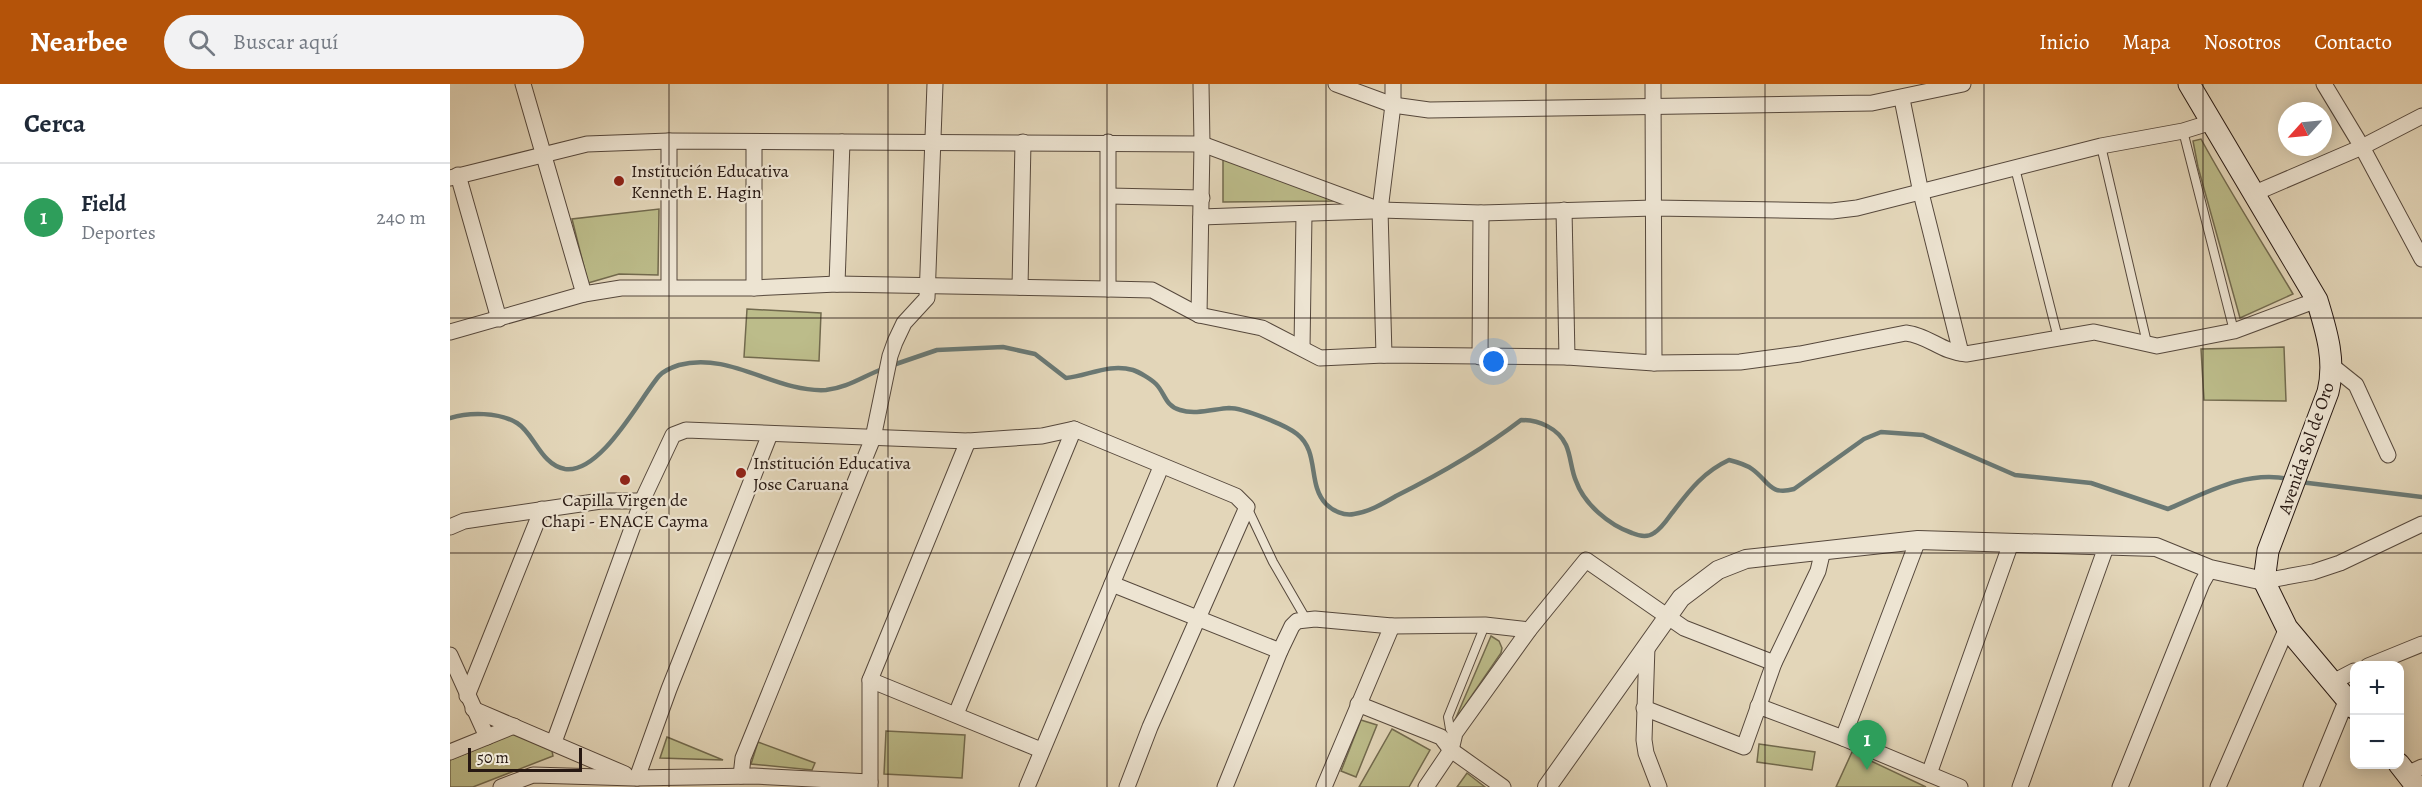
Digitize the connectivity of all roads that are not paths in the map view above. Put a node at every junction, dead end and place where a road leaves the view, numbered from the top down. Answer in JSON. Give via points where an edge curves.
{"nodes":[{"id":1,"x":523,"y":84,"type":"edge"},
{"id":2,"x":936,"y":84,"type":"edge"},
{"id":3,"x":1201,"y":84,"type":"edge"},
{"id":4,"x":1336,"y":84,"type":"edge"},
{"id":5,"x":1393,"y":84,"type":"edge"},
{"id":6,"x":1653,"y":84,"type":"edge"},
{"id":7,"x":1963,"y":84,"type":"edge"},
{"id":8,"x":2189,"y":84,"type":"edge"},
{"id":9,"x":2324,"y":84,"type":"edge"},
{"id":10,"x":1902,"y":99,"type":"junction"},
{"id":11,"x":1393,"y":105,"type":"junction"},
{"id":12,"x":1653,"y":106,"type":"junction"},
{"id":13,"x":2422,"y":117,"type":"edge"},
{"id":14,"x":2212,"y":122,"type":"junction"},
{"id":15,"x":2183,"y":131,"type":"junction"},
{"id":16,"x":669,"y":141,"type":"junction"},
{"id":17,"x":754,"y":142,"type":"junction"},
{"id":18,"x":842,"y":142,"type":"junction"},
{"id":19,"x":1023,"y":142,"type":"junction"},
{"id":20,"x":1108,"y":142,"type":"junction"},
{"id":21,"x":933,"y":143,"type":"junction"},
{"id":22,"x":1202,"y":144,"type":"junction"},
{"id":23,"x":2101,"y":146,"type":"junction"},
{"id":24,"x":2362,"y":147,"type":"junction"},
{"id":25,"x":543,"y":154,"type":"junction"},
{"id":26,"x":2015,"y":168,"type":"junction"},
{"id":27,"x":454,"y":176,"type":"edge"},
{"id":28,"x":1921,"y":193,"type":"junction"},
{"id":29,"x":2254,"y":193,"type":"junction"},
{"id":30,"x":1109,"y":196,"type":"junction"},
{"id":31,"x":1202,"y":198,"type":"junction"},
{"id":32,"x":1654,"y":208,"type":"junction"},
{"id":33,"x":1380,"y":210,"type":"junction"},
{"id":34,"x":1564,"y":210,"type":"junction"},
{"id":35,"x":1481,"y":213,"type":"junction"},
{"id":36,"x":1304,"y":214,"type":"junction"},
{"id":37,"x":1201,"y":217,"type":"junction"},
{"id":38,"x":2422,"y":259,"type":"edge"},
{"id":39,"x":837,"y":284,"type":"junction"},
{"id":40,"x":669,"y":287,"type":"junction"},
{"id":41,"x":928,"y":287,"type":"junction"},
{"id":42,"x":1020,"y":287,"type":"junction"},
{"id":43,"x":754,"y":288,"type":"junction"},
{"id":44,"x":1108,"y":289,"type":"junction"},
{"id":45,"x":584,"y":294,"type":"junction"},
{"id":46,"x":2317,"y":300,"type":"junction"},
{"id":47,"x":1199,"y":315,"type":"junction"},
{"id":48,"x":500,"y":319,"type":"junction"},
{"id":49,"x":2234,"y":331,"type":"junction"},
{"id":50,"x":450,"y":332,"type":"edge"},
{"id":51,"x":2058,"y":338,"type":"junction"},
{"id":52,"x":2147,"y":345,"type":"junction"},
{"id":53,"x":1302,"y":348,"type":"junction"},
{"id":54,"x":1961,"y":353,"type":"junction"},
{"id":55,"x":1384,"y":355,"type":"junction"},
{"id":56,"x":1480,"y":357,"type":"junction"},
{"id":57,"x":1567,"y":357,"type":"junction"},
{"id":58,"x":1654,"y":363,"type":"junction"},
{"id":59,"x":2331,"y":365,"type":"junction"},
{"id":60,"x":1074,"y":429,"type":"junction"},
{"id":61,"x":770,"y":434,"type":"junction"},
{"id":62,"x":873,"y":438,"type":"junction"},
{"id":63,"x":968,"y":441,"type":"junction"},
{"id":64,"x":2388,"y":455,"type":"dead end"},
{"id":65,"x":1161,"y":467,"type":"junction"},
{"id":66,"x":642,"y":501,"type":"junction"},
{"id":67,"x":1247,"y":507,"type":"junction"},
{"id":68,"x":542,"y":509,"type":"junction"},
{"id":69,"x":2422,"y":524,"type":"edge"},
{"id":70,"x":450,"y":527,"type":"edge"},
{"id":71,"x":1918,"y":540,"type":"junction"},
{"id":72,"x":2011,"y":543,"type":"junction"},
{"id":73,"x":2106,"y":547,"type":"junction"},
{"id":74,"x":1822,"y":550,"type":"junction"},
{"id":75,"x":2210,"y":569,"type":"junction"},
{"id":76,"x":2264,"y":581,"type":"junction"},
{"id":77,"x":1112,"y":585,"type":"junction"},
{"id":78,"x":1668,"y":616,"type":"junction"},
{"id":79,"x":1306,"y":619,"type":"junction"},
{"id":80,"x":1199,"y":620,"type":"junction"},
{"id":81,"x":1485,"y":625,"type":"junction"},
{"id":82,"x":1392,"y":626,"type":"junction"},
{"id":83,"x":2287,"y":628,"type":"junction"},
{"id":84,"x":1529,"y":630,"type":"junction"},
{"id":85,"x":2422,"y":645,"type":"edge"},
{"id":86,"x":1647,"y":646,"type":"junction"},
{"id":87,"x":1280,"y":651,"type":"junction"},
{"id":88,"x":450,"y":655,"type":"edge"},
{"id":89,"x":2381,"y":661,"type":"edge"},
{"id":90,"x":1774,"y":663,"type":"junction"},
{"id":91,"x":2350,"y":674,"type":"edge"},
{"id":92,"x":870,"y":680,"type":"junction"},
{"id":93,"x":2333,"y":682,"type":"junction"},
{"id":94,"x":470,"y":702,"type":"junction"},
{"id":95,"x":2350,"y":702,"type":"edge"},
{"id":96,"x":1358,"y":704,"type":"junction"},
{"id":97,"x":2350,"y":705,"type":"edge"},
{"id":98,"x":1758,"y":706,"type":"junction"},
{"id":99,"x":1644,"y":708,"type":"junction"},
{"id":100,"x":956,"y":714,"type":"junction"},
{"id":101,"x":514,"y":726,"type":"junction"},
{"id":102,"x":1455,"y":733,"type":"junction"},
{"id":103,"x":487,"y":737,"type":"junction"},
{"id":104,"x":1843,"y":738,"type":"junction"},
{"id":105,"x":554,"y":742,"type":"junction"},
{"id":106,"x":1041,"y":750,"type":"junction"},
{"id":107,"x":1451,"y":750,"type":"junction"},
{"id":108,"x":450,"y":752,"type":"edge"},
{"id":109,"x":1929,"y":774,"type":"junction"},
{"id":110,"x":635,"y":778,"type":"junction"},
{"id":111,"x":749,"y":780,"type":"edge"},
{"id":112,"x":571,"y":781,"type":"edge"},
{"id":113,"x":664,"y":782,"type":"edge"},
{"id":114,"x":870,"y":784,"type":"edge"},
{"id":115,"x":501,"y":787,"type":"edge"},
{"id":116,"x":1027,"y":787,"type":"edge"},
{"id":117,"x":1128,"y":787,"type":"edge"},
{"id":118,"x":1226,"y":787,"type":"edge"},
{"id":119,"x":1324,"y":787,"type":"edge"},
{"id":120,"x":1426,"y":787,"type":"edge"},
{"id":121,"x":1503,"y":787,"type":"edge"},
{"id":122,"x":1547,"y":787,"type":"edge"},
{"id":123,"x":1659,"y":787,"type":"edge"},
{"id":124,"x":1960,"y":787,"type":"edge"},
{"id":125,"x":2020,"y":787,"type":"edge"},
{"id":126,"x":2120,"y":787,"type":"edge"},
{"id":127,"x":2218,"y":787,"type":"edge"},
{"id":128,"x":2312,"y":787,"type":"edge"}],
"edges":[{"from":1,"to":25,"type":"street"},
{"from":2,"to":21,"type":"street"},
{"from":3,"to":22,"type":"street"},
{"from":4,"to":11,"type":"street"},
{"from":5,"to":11,"type":"street"},
{"from":6,"to":12,"type":"street"},
{"from":7,"to":10,"type":"street"},
{"from":8,"to":14,"type":"main road","name":"Avenida Sol de Oro"},
{"from":9,"to":24,"type":"street"},
{"from":10,"to":12,"type":"street","via":[[1843,105]]},
{"from":10,"to":28,"type":"street"},
{"from":11,"to":12,"type":"street","via":[[1429,110]]},
{"from":11,"to":33,"type":"street"},
{"from":12,"to":32,"type":"street"},
{"from":13,"to":24,"type":"street"},
{"from":14,"to":15,"type":"street"},
{"from":14,"to":29,"type":"main road","name":"Avenida Sol de Oro"},
{"from":15,"to":23,"type":"street"},
{"from":15,"to":49,"type":"lane"},
{"from":16,"to":17,"type":"street"},
{"from":16,"to":25,"type":"street","via":[[587,144]]},
{"from":16,"to":40,"type":"street"},
{"from":17,"to":18,"type":"street"},
{"from":17,"to":43,"type":"street"},
{"from":18,"to":21,"type":"street"},
{"from":18,"to":39,"type":"street"},
{"from":19,"to":20,"type":"street"},
{"from":19,"to":21,"type":"street"},
{"from":19,"to":42,"type":"street"},
{"from":20,"to":22,"type":"street"},
{"from":20,"to":30,"type":"street"},
{"from":21,"to":41,"type":"street"},
{"from":22,"to":31,"type":"street"},
{"from":22,"to":33,"type":"street"},
{"from":23,"to":26,"type":"street"},
{"from":23,"to":52,"type":"lane"},
{"from":24,"to":29,"type":"street"},
{"from":24,"to":38,"type":"street"},
{"from":25,"to":27,"type":"street"},
{"from":25,"to":45,"type":"street"},
{"from":26,"to":28,"type":"street"},
{"from":26,"to":51,"type":"lane"},
{"from":27,"to":48,"type":"street"},
{"from":28,"to":32,"type":"street","via":[[1832,211]]},
{"from":28,"to":54,"type":"street"},
{"from":29,"to":46,"type":"main road","name":"Avenida Sol de Oro"},
{"from":30,"to":31,"type":"street"},
{"from":30,"to":44,"type":"street"},
{"from":31,"to":37,"type":"street"},
{"from":32,"to":34,"type":"street"},
{"from":32,"to":58,"type":"street"},
{"from":33,"to":35,"type":"street"},
{"from":33,"to":36,"type":"street"},
{"from":33,"to":55,"type":"street"},
{"from":34,"to":35,"type":"street"},
{"from":34,"to":57,"type":"street"},
{"from":35,"to":56,"type":"street"},
{"from":36,"to":37,"type":"street"},
{"from":36,"to":53,"type":"street"},
{"from":37,"to":47,"type":"street"},
{"from":39,"to":41,"type":"street"},
{"from":39,"to":43,"type":"street"},
{"from":40,"to":43,"type":"street"},
{"from":40,"to":45,"type":"street"},
{"from":41,"to":42,"type":"street"},
{"from":41,"to":62,"type":"street","via":[[927,298],[904,323],[895,342]]},
{"from":42,"to":44,"type":"street"},
{"from":44,"to":47,"type":"street","via":[[1152,290]]},
{"from":45,"to":48,"type":"street"},
{"from":46,"to":49,"type":"street"},
{"from":46,"to":59,"type":"main road","name":"Avenida Sol de Oro","via":[[2328,336]]},
{"from":47,"to":53,"type":"street","via":[[1262,328]]},
{"from":48,"to":50,"type":"street"},
{"from":49,"to":52,"type":"street"},
{"from":51,"to":52,"type":"street","via":[[2094,332]]},
{"from":51,"to":54,"type":"street"},
{"from":53,"to":55,"type":"street","via":[[1320,358]]},
{"from":54,"to":58,"type":"street","via":[[1950,352],[1921,335],[1906,333],[1740,362]]},
{"from":55,"to":56,"type":"street"},
{"from":56,"to":57,"type":"street"},
{"from":57,"to":58,"type":"street"},
{"from":59,"to":64,"type":"street","via":[[2356,385]]},
{"from":59,"to":76,"type":"main road","name":"Avenida Sol de Oro","via":[[2331,379],[2319,419],[2268,551]]},
{"from":60,"to":63,"type":"street","via":[[1042,436]]},
{"from":60,"to":65,"type":"street"},
{"from":60,"to":100,"type":"street"},
{"from":61,"to":62,"type":"street"},
{"from":61,"to":66,"type":"street","via":[[686,430],[673,435]]},
{"from":61,"to":110,"type":"street"},
{"from":62,"to":63,"type":"street"},
{"from":62,"to":111,"type":"street","via":[[743,758]]},
{"from":63,"to":92,"type":"street"},
{"from":65,"to":67,"type":"street","via":[[1236,496]]},
{"from":65,"to":77,"type":"street"},
{"from":66,"to":68,"type":"street","via":[[601,501]]},
{"from":66,"to":105,"type":"street"},
{"from":67,"to":79,"type":"lane"},
{"from":67,"to":80,"type":"street"},
{"from":68,"to":70,"type":"street","via":[[464,521]]},
{"from":68,"to":94,"type":"street"},
{"from":69,"to":76,"type":"street","via":[[2340,563]]},
{"from":71,"to":72,"type":"street"},
{"from":71,"to":74,"type":"street"},
{"from":71,"to":104,"type":"street"},
{"from":72,"to":73,"type":"street"},
{"from":72,"to":109,"type":"street"},
{"from":73,"to":75,"type":"street","via":[[2156,547]]},
{"from":73,"to":125,"type":"street"},
{"from":74,"to":78,"type":"street","via":[[1732,563],[1693,587]]},
{"from":74,"to":90,"type":"street","via":[[1818,571]]},
{"from":75,"to":76,"type":"street"},
{"from":75,"to":126,"type":"street"},
{"from":76,"to":83,"type":"main road"},
{"from":77,"to":80,"type":"street"},
{"from":77,"to":106,"type":"street"},
{"from":78,"to":84,"type":"street","via":[[1586,560]]},
{"from":78,"to":86,"type":"street"},
{"from":78,"to":90,"type":"street","via":[[1684,628]]},
{"from":79,"to":82,"type":"street"},
{"from":79,"to":87,"type":"street","via":[[1292,626]]},
{"from":80,"to":87,"type":"street"},
{"from":80,"to":117,"type":"street","via":[[1150,727]]},
{"from":81,"to":82,"type":"street"},
{"from":81,"to":84,"type":"street"},
{"from":81,"to":102,"type":"lane","via":[[1448,717]]},
{"from":82,"to":96,"type":"street"},
{"from":83,"to":93,"type":"main road"},
{"from":83,"to":127,"type":"street"},
{"from":84,"to":102,"type":"street"},
{"from":85,"to":89,"type":"street"},
{"from":86,"to":99,"type":"street"},
{"from":86,"to":122,"type":"street"},
{"from":87,"to":118,"type":"street"},
{"from":88,"to":94,"type":"street"},
{"from":90,"to":98,"type":"street"},
{"from":91,"to":93,"type":"street"},
{"from":92,"to":100,"type":"street"},
{"from":92,"to":114,"type":"street"},
{"from":93,"to":95,"type":"main road"},
{"from":94,"to":101,"type":"street"},
{"from":94,"to":103,"type":"street"},
{"from":96,"to":107,"type":"street","via":[[1442,737]]},
{"from":96,"to":119,"type":"street"},
{"from":97,"to":128,"type":"street"},
{"from":98,"to":99,"type":"street","via":[[1744,747]]},
{"from":98,"to":104,"type":"street"},
{"from":99,"to":123,"type":"street","via":[[1646,753]]},
{"from":100,"to":106,"type":"street"},
{"from":101,"to":103,"type":"street"},
{"from":101,"to":105,"type":"street"},
{"from":102,"to":107,"type":"street"},
{"from":103,"to":108,"type":"street"},
{"from":104,"to":109,"type":"street"},
{"from":105,"to":110,"type":"street"},
{"from":106,"to":116,"type":"street"},
{"from":107,"to":120,"type":"street"},
{"from":107,"to":121,"type":"street"},
{"from":109,"to":124,"type":"street"},
{"from":110,"to":112,"type":"street"},
{"from":110,"to":113,"type":"street"},
{"from":111,"to":113,"type":"street"},
{"from":111,"to":114,"type":"street"},
{"from":112,"to":115,"type":"street","via":[[533,775]]}]}
